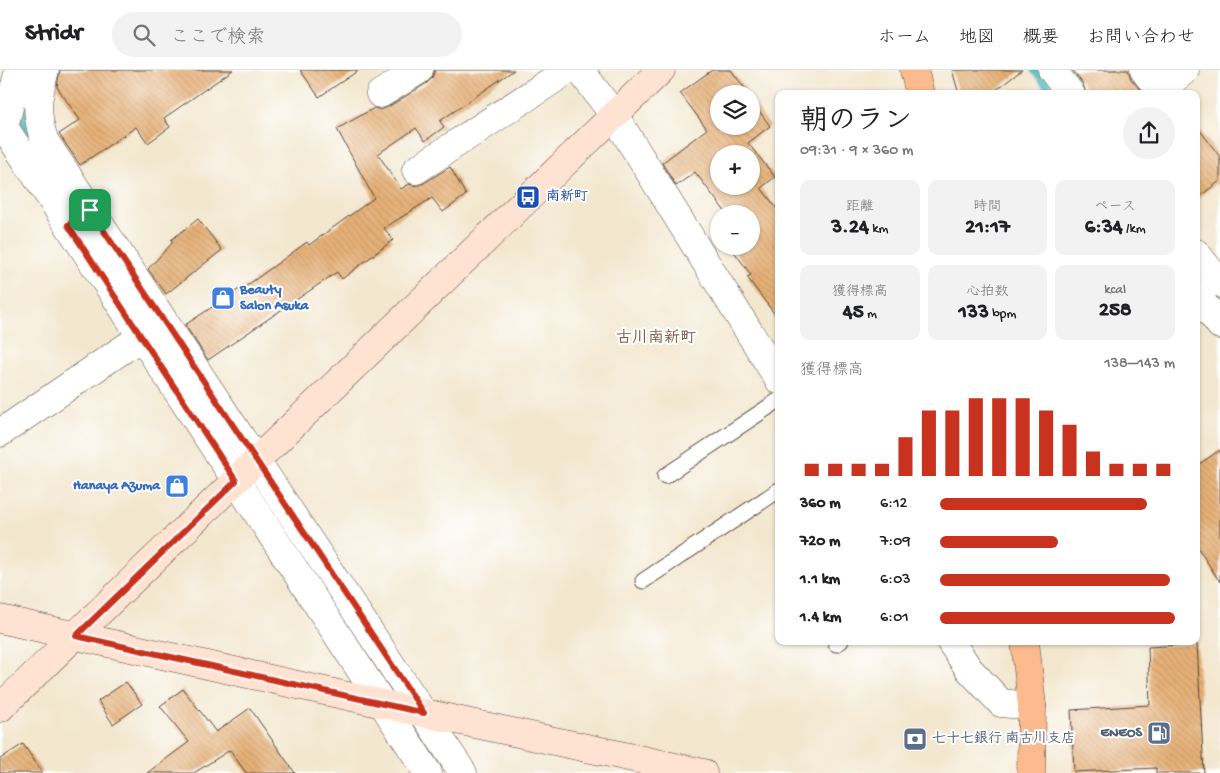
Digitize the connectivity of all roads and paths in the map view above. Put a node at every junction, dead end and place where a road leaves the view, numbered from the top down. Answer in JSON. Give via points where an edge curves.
{"nodes":[{"id":1,"x":19,"y":70,"type":"edge"},
{"id":2,"x":45,"y":70,"type":"edge"},
{"id":3,"x":419,"y":70,"type":"edge"},
{"id":4,"x":568,"y":70,"type":"edge"},
{"id":5,"x":580,"y":70,"type":"edge"},
{"id":6,"x":661,"y":70,"type":"edge"},
{"id":7,"x":914,"y":70,"type":"edge"},
{"id":8,"x":1052,"y":70,"type":"edge"},
{"id":9,"x":1144,"y":70,"type":"edge"},
{"id":10,"x":1185,"y":70,"type":"edge"},
{"id":11,"x":919,"y":90,"type":"edge"},
{"id":12,"x":1068,"y":90,"type":"edge"},
{"id":13,"x":380,"y":94,"type":"dead end"},
{"id":14,"x":614,"y":115,"type":"junction"},
{"id":15,"x":2,"y":124,"type":"edge"},
{"id":16,"x":416,"y":170,"type":"dead end"},
{"id":17,"x":79,"y":218,"type":"junction"},
{"id":18,"x":1200,"y":258,"type":"edge"},
{"id":19,"x":1220,"y":283,"type":"edge"},
{"id":20,"x":1200,"y":299,"type":"edge"},
{"id":21,"x":1220,"y":324,"type":"edge"},
{"id":22,"x":142,"y":337,"type":"junction"},
{"id":23,"x":775,"y":374,"type":"edge"},
{"id":24,"x":775,"y":403,"type":"edge"},
{"id":25,"x":0,"y":433,"type":"edge"},
{"id":26,"x":257,"y":461,"type":"junction"},
{"id":27,"x":665,"y":476,"type":"dead end"},
{"id":28,"x":236,"y":481,"type":"junction"},
{"id":29,"x":775,"y":493,"type":"edge"},
{"id":30,"x":643,"y":581,"type":"dead end"},
{"id":31,"x":0,"y":619,"type":"edge"},
{"id":32,"x":76,"y":636,"type":"junction"},
{"id":33,"x":953,"y":645,"type":"edge"},
{"id":34,"x":1025,"y":645,"type":"edge"},
{"id":35,"x":383,"y":704,"type":"junction"},
{"id":36,"x":1032,"y":706,"type":"junction"},
{"id":37,"x":0,"y":708,"type":"edge"},
{"id":38,"x":424,"y":713,"type":"junction"},
{"id":39,"x":428,"y":773,"type":"edge"},
{"id":40,"x":463,"y":773,"type":"edge"},
{"id":41,"x":703,"y":773,"type":"edge"},
{"id":42,"x":1031,"y":773,"type":"edge"}],
"edges":[{"from":1,"to":15,"type":"street"},
{"from":2,"to":17,"type":"street","via":[[38,99],[38,120]]},
{"from":3,"to":13,"type":"street"},
{"from":4,"to":16,"type":"street"},
{"from":5,"to":14,"type":"street"},
{"from":6,"to":14,"type":"street"},
{"from":7,"to":11,"type":"main road"},
{"from":8,"to":12,"type":"street"},
{"from":9,"to":10,"type":"street","via":[[1150,78],[1172,81]]},
{"from":14,"to":23,"type":"street"},
{"from":14,"to":26,"type":"street"},
{"from":15,"to":17,"type":"street"},
{"from":17,"to":22,"type":"street"},
{"from":17,"to":26,"type":"street"},
{"from":18,"to":19,"type":"street"},
{"from":20,"to":21,"type":"street"},
{"from":22,"to":25,"type":"street"},
{"from":22,"to":28,"type":"street"},
{"from":24,"to":27,"type":"lane"},
{"from":26,"to":28,"type":"street"},
{"from":26,"to":38,"type":"street"},
{"from":28,"to":32,"type":"street"},
{"from":28,"to":35,"type":"street"},
{"from":29,"to":30,"type":"lane"},
{"from":31,"to":32,"type":"street"},
{"from":32,"to":35,"type":"street"},
{"from":32,"to":37,"type":"street"},
{"from":33,"to":36,"type":"street","via":[[969,669],[1001,703]]},
{"from":34,"to":36,"type":"main road"},
{"from":35,"to":38,"type":"street"},
{"from":35,"to":39,"type":"street"},
{"from":36,"to":42,"type":"main road"},
{"from":38,"to":40,"type":"street"},
{"from":38,"to":41,"type":"street"}]}
